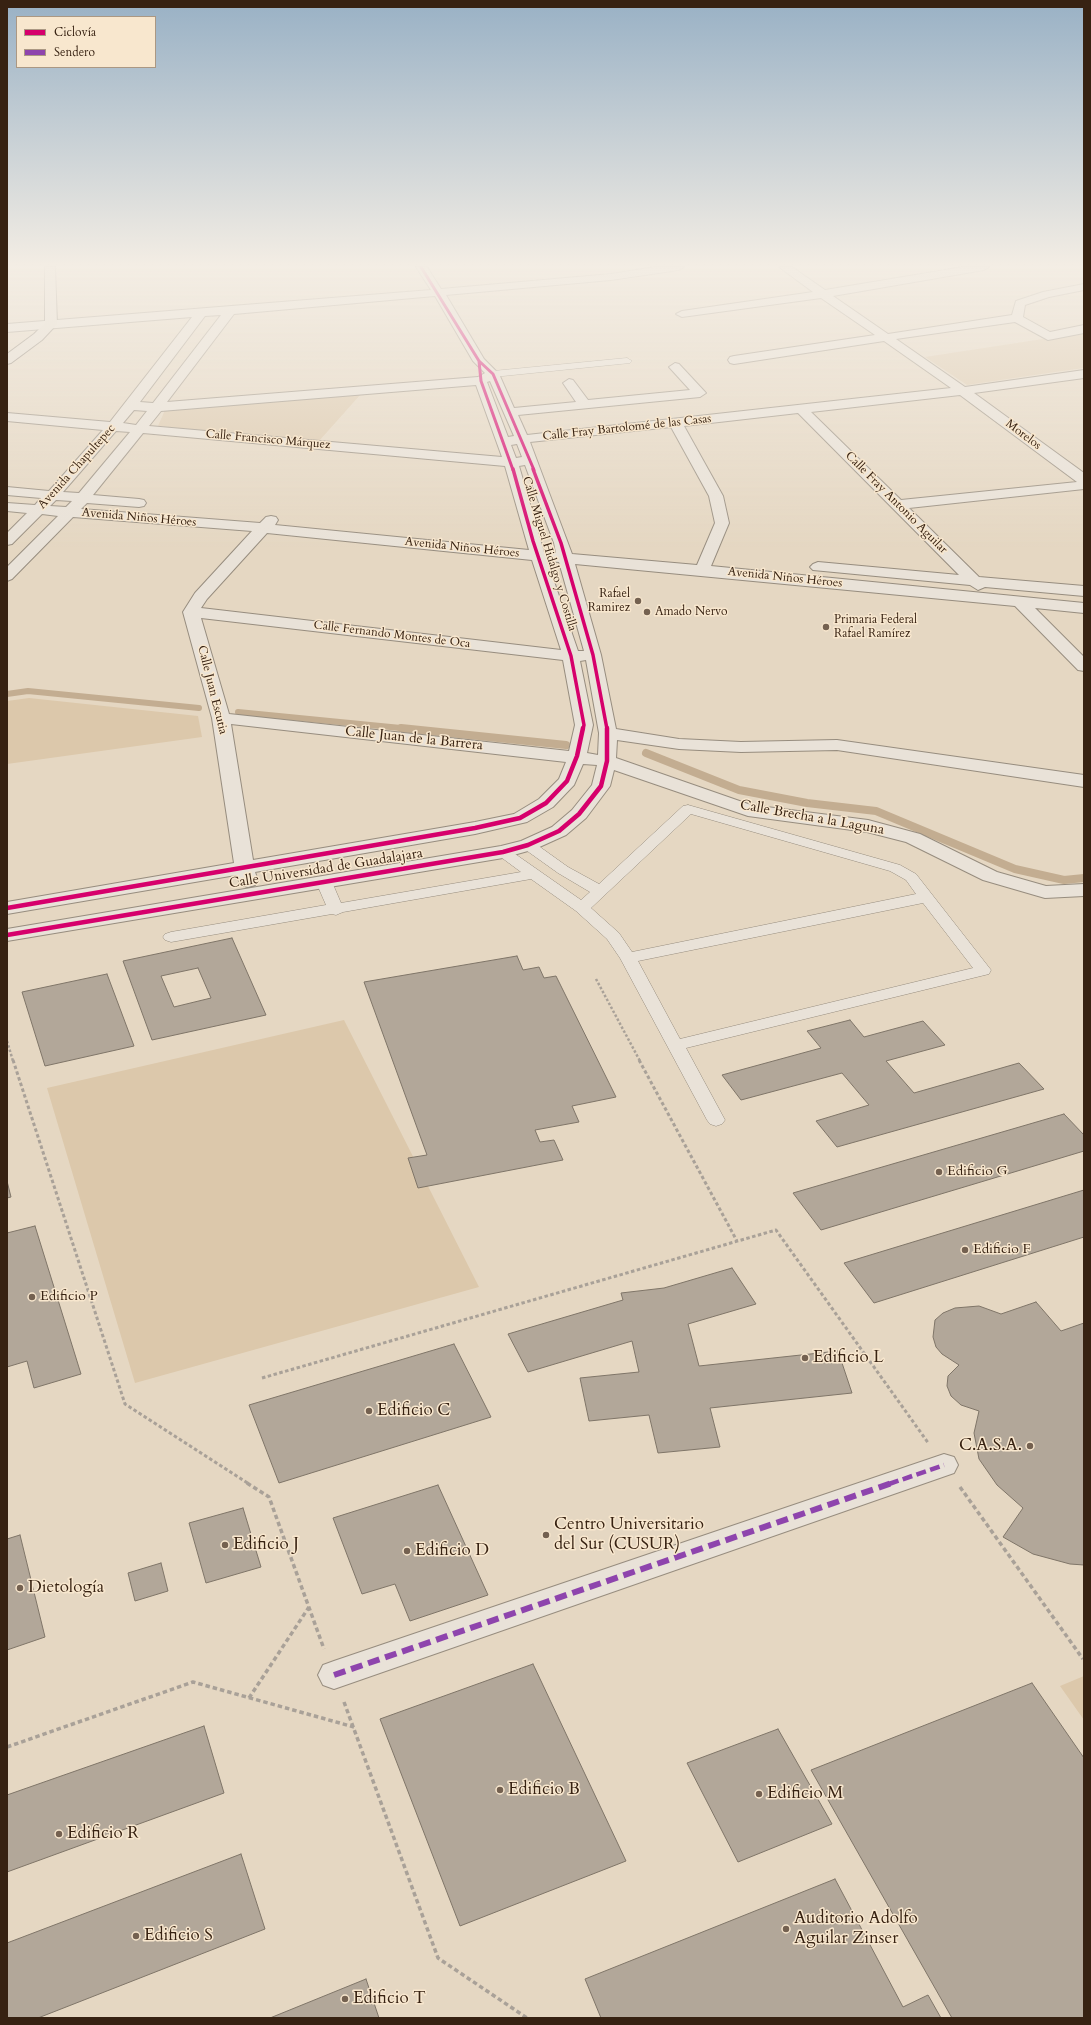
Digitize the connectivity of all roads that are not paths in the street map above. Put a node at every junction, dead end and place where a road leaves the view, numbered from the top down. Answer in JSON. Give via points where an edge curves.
{"nodes":[{"id":1,"x":165,"y":362,"type":"edge"},
{"id":2,"x":192,"y":362,"type":"edge"},
{"id":3,"x":479,"y":362,"type":"edge"},
{"id":4,"x":623,"y":362,"type":"edge"},
{"id":5,"x":920,"y":362,"type":"edge"},
{"id":6,"x":676,"y":367,"type":"dead end"},
{"id":7,"x":1084,"y":374,"type":"edge"},
{"id":8,"x":487,"y":377,"type":"junction"},
{"id":9,"x":569,"y":383,"type":"dead end"},
{"id":10,"x":963,"y":391,"type":"junction"},
{"id":11,"x":585,"y":405,"type":"junction"},
{"id":12,"x":131,"y":406,"type":"junction"},
{"id":13,"x":157,"y":407,"type":"junction"},
{"id":14,"x":800,"y":408,"type":"junction"},
{"id":15,"x":510,"y":412,"type":"junction"},
{"id":16,"x":7,"y":417,"type":"edge"},
{"id":17,"x":675,"y":422,"type":"junction"},
{"id":18,"x":113,"y":427,"type":"junction"},
{"id":19,"x":138,"y":429,"type":"junction"},
{"id":20,"x":522,"y":439,"type":"junction"},
{"id":21,"x":504,"y":441,"type":"junction"},
{"id":22,"x":530,"y":461,"type":"junction"},
{"id":23,"x":511,"y":462,"type":"junction"},
{"id":24,"x":1084,"y":480,"type":"edge"},
{"id":25,"x":1084,"y":485,"type":"edge"},
{"id":26,"x":7,"y":490,"type":"edge"},
{"id":27,"x":53,"y":495,"type":"junction"},
{"id":28,"x":84,"y":497,"type":"junction"},
{"id":29,"x":898,"y":505,"type":"junction"},
{"id":30,"x":7,"y":507,"type":"edge"},
{"id":31,"x":39,"y":510,"type":"junction"},
{"id":32,"x":71,"y":512,"type":"junction"},
{"id":33,"x":269,"y":522,"type":"junction"},
{"id":34,"x":494,"y":537,"type":"dead end"},
{"id":35,"x":518,"y":539,"type":"dead end"},
{"id":36,"x":7,"y":540,"type":"edge"},
{"id":37,"x":533,"y":541,"type":"junction"},
{"id":38,"x":561,"y":543,"type":"junction"},
{"id":39,"x":576,"y":544,"type":"dead end"},
{"id":40,"x":615,"y":548,"type":"dead end"},
{"id":41,"x":538,"y":556,"type":"junction"},
{"id":42,"x":564,"y":559,"type":"junction"},
{"id":43,"x":705,"y":563,"type":"junction"},
{"id":44,"x":779,"y":563,"type":"dead end"},
{"id":45,"x":802,"y":565,"type":"dead end"},
{"id":46,"x":7,"y":576,"type":"edge"},
{"id":47,"x":974,"y":580,"type":"junction"},
{"id":48,"x":1084,"y":591,"type":"edge"},
{"id":49,"x":990,"y":599,"type":"junction"},
{"id":50,"x":1084,"y":601,"type":"edge"},
{"id":51,"x":1019,"y":602,"type":"junction"},
{"id":52,"x":1066,"y":606,"type":"junction"},
{"id":53,"x":1084,"y":608,"type":"edge"},
{"id":54,"x":191,"y":612,"type":"junction"},
{"id":55,"x":593,"y":655,"type":"junction"},
{"id":56,"x":571,"y":656,"type":"junction"},
{"id":57,"x":1084,"y":666,"type":"edge"},
{"id":58,"x":221,"y":718,"type":"junction"},
{"id":59,"x":608,"y":733,"type":"junction"},
{"id":60,"x":577,"y":756,"type":"junction"},
{"id":61,"x":607,"y":761,"type":"junction"},
{"id":62,"x":1084,"y":781,"type":"edge"},
{"id":63,"x":528,"y":845,"type":"junction"},
{"id":64,"x":503,"y":852,"type":"junction"},
{"id":65,"x":244,"y":868,"type":"junction"},
{"id":66,"x":534,"y":874,"type":"junction"},
{"id":67,"x":324,"y":882,"type":"junction"},
{"id":68,"x":1084,"y":890,"type":"edge"},
{"id":69,"x":600,"y":891,"type":"junction"},
{"id":70,"x":253,"y":893,"type":"junction"},
{"id":71,"x":927,"y":897,"type":"junction"},
{"id":72,"x":7,"y":908,"type":"edge"},
{"id":73,"x":582,"y":908,"type":"junction"},
{"id":74,"x":336,"y":910,"type":"junction"},
{"id":75,"x":7,"y":934,"type":"edge"},
{"id":76,"x":171,"y":937,"type":"dead end"},
{"id":77,"x":628,"y":958,"type":"junction"},
{"id":78,"x":676,"y":1046,"type":"junction"},
{"id":79,"x":716,"y":1120,"type":"dead end"},
{"id":80,"x":944,"y":1465,"type":"dead end"},
{"id":81,"x":334,"y":1675,"type":"road end"}],
"edges":[{"from":1,"to":12,"type":"street","name":"Avenida Chapultepec"},
{"from":2,"to":13,"type":"street","name":"Avenida Chapultepec"},
{"from":3,"to":8,"type":"street","name":"Calle Miguel Hidalgo y Costilla"},
{"from":4,"to":8,"type":"lane"},
{"from":5,"to":10,"type":"street","name":"Morelos"},
{"from":6,"to":11,"type":"street","via":[[700,393]]},
{"from":7,"to":10,"type":"street","name":"Calle Fray Bartolomé de las Casas"},
{"from":8,"to":13,"type":"street"},
{"from":8,"to":15,"type":"street","name":"Calle Miguel Hidalgo y Costilla"},
{"from":8,"to":21,"type":"street","name":"Calle Miguel Hidalgo y Costilla"},
{"from":9,"to":11,"type":"street"},
{"from":10,"to":14,"type":"street","name":"Calle Fray Bartolomé de las Casas"},
{"from":10,"to":24,"type":"street","name":"Morelos"},
{"from":11,"to":15,"type":"street"},
{"from":12,"to":13,"type":"street"},
{"from":12,"to":18,"type":"street","name":"Avenida Chapultepec"},
{"from":13,"to":19,"type":"street","name":"Avenida Chapultepec"},
{"from":14,"to":17,"type":"street","name":"Calle Fray Bartolomé de las Casas"},
{"from":14,"to":29,"type":"street","name":"Calle Fray Antonio Aguilar"},
{"from":15,"to":20,"type":"street","name":"Calle Miguel Hidalgo y Costilla"},
{"from":16,"to":18,"type":"street","name":"Calle Francisco Márquez"},
{"from":17,"to":20,"type":"street","name":"Calle Fray Bartolomé de las Casas"},
{"from":17,"to":43,"type":"street","via":[[716,496],[722,523]]},
{"from":18,"to":19,"type":"street","name":"Calle Francisco Márquez"},
{"from":18,"to":27,"type":"street","name":"Avenida Chapultepec"},
{"from":19,"to":23,"type":"street","name":"Calle Francisco Márquez"},
{"from":19,"to":28,"type":"street","name":"Avenida Chapultepec"},
{"from":20,"to":21,"type":"street","name":"Calle Fray Bartolomé de las Casas"},
{"from":20,"to":22,"type":"street","name":"Calle Miguel Hidalgo y Costilla"},
{"from":21,"to":23,"type":"street","name":"Calle Miguel Hidalgo y Costilla"},
{"from":22,"to":23,"type":"street","name":"Calle Francisco Márquez"},
{"from":22,"to":38,"type":"street","name":"Calle Miguel Hidalgo y Costilla"},
{"from":23,"to":37,"type":"street","name":"Calle Miguel Hidalgo y Costilla"},
{"from":25,"to":29,"type":"street"},
{"from":26,"to":27,"type":"street","name":"Avenida Niños Héroes"},
{"from":27,"to":28,"type":"street","name":"Avenida Niños Héroes"},
{"from":27,"to":31,"type":"street","name":"Avenida Chapultepec"},
{"from":28,"to":32,"type":"street","name":"Avenida Chapultepec"},
{"from":28,"to":33,"type":"street","name":"Avenida Niños Héroes","via":[[160,505]]},
{"from":29,"to":47,"type":"street","name":"Calle Fray Antonio Aguilar"},
{"from":30,"to":31,"type":"street","name":"Avenida Niños Héroes"},
{"from":31,"to":32,"type":"street","name":"Avenida Niños Héroes"},
{"from":31,"to":36,"type":"street","name":"Avenida Chapultepec"},
{"from":32,"to":33,"type":"street","name":"Avenida Niños Héroes"},
{"from":32,"to":46,"type":"street","name":"Avenida Chapultepec"},
{"from":33,"to":34,"type":"street","name":"Avenida Niños Héroes"},
{"from":33,"to":41,"type":"street","name":"Avenida Niños Héroes"},
{"from":33,"to":54,"type":"street","via":[[201,596]]},
{"from":35,"to":37,"type":"street","name":"Avenida Niños Héroes"},
{"from":37,"to":38,"type":"street","name":"Avenida Niños Héroes"},
{"from":37,"to":41,"type":"street","name":"Calle Miguel Hidalgo y Costilla"},
{"from":38,"to":39,"type":"street","name":"Avenida Niños Héroes"},
{"from":38,"to":42,"type":"street","name":"Calle Miguel Hidalgo y Costilla"},
{"from":40,"to":43,"type":"street","name":"Avenida Niños Héroes"},
{"from":41,"to":42,"type":"street","name":"Avenida Niños Héroes"},
{"from":41,"to":56,"type":"street","name":"Calle Miguel Hidalgo y Costilla"},
{"from":42,"to":43,"type":"street","name":"Avenida Niños Héroes"},
{"from":42,"to":55,"type":"street","name":"Calle Miguel Hidalgo y Costilla"},
{"from":43,"to":44,"type":"street","name":"Avenida Niños Héroes"},
{"from":43,"to":49,"type":"street","name":"Avenida Niños Héroes"},
{"from":45,"to":47,"type":"street","name":"Avenida Niños Héroes"},
{"from":47,"to":48,"type":"street","name":"Avenida Niños Héroes"},
{"from":47,"to":49,"type":"street","name":"Calle Fray Antonio Aguilar"},
{"from":49,"to":51,"type":"street","name":"Avenida Niños Héroes"},
{"from":50,"to":52,"type":"street"},
{"from":51,"to":52,"type":"street","name":"Avenida Niños Héroes"},
{"from":51,"to":57,"type":"street"},
{"from":52,"to":53,"type":"street","name":"Avenida Niños Héroes"},
{"from":54,"to":56,"type":"street","name":"Calle Fernando Montes de Oca"},
{"from":54,"to":58,"type":"street","name":"Calle Juan Escutia"},
{"from":55,"to":56,"type":"street","name":"Calle Fernando Montes de Oca"},
{"from":55,"to":59,"type":"street","name":"Calle Miguel Hidalgo y Costilla"},
{"from":56,"to":60,"type":"street","name":"Calle Miguel Hidalgo y Costilla","via":[[584,725]]},
{"from":58,"to":60,"type":"street","name":"Calle Juan de la Barrera"},
{"from":58,"to":65,"type":"street","name":"Calle Juan Escutia"},
{"from":59,"to":61,"type":"street","name":"Calle Miguel Hidalgo y Costilla"},
{"from":59,"to":62,"type":"street","via":[[679,744],[741,747],[837,744]]},
{"from":60,"to":61,"type":"street","name":"Calle Juan de la Barrera"},
{"from":60,"to":65,"type":"street","name":"Calle Universidad de Guadalajara","via":[[567,781],[546,803],[520,818],[468,830]]},
{"from":61,"to":63,"type":"street","name":"Calle Universidad de Guadalajara","via":[[601,786],[579,814],[558,831]]},
{"from":61,"to":68,"type":"street","name":"Calle Brecha a la Laguna","via":[[748,810],[868,826],[913,838],[990,876],[1044,892]]},
{"from":63,"to":64,"type":"street","name":"Calle Universidad de Guadalajara"},
{"from":63,"to":69,"type":"lane","via":[[563,870]]},
{"from":64,"to":66,"type":"lane"},
{"from":64,"to":67,"type":"street","name":"Calle Universidad de Guadalajara"},
{"from":65,"to":70,"type":"street","name":"Calle Juan Escutia"},
{"from":65,"to":72,"type":"street","name":"Calle Universidad de Guadalajara"},
{"from":66,"to":73,"type":"lane"},
{"from":66,"to":74,"type":"lane"},
{"from":67,"to":70,"type":"street","name":"Calle Universidad de Guadalajara"},
{"from":67,"to":74,"type":"lane"},
{"from":69,"to":71,"type":"lane","via":[[688,809],[895,868],[911,877]]},
{"from":69,"to":73,"type":"lane"},
{"from":70,"to":75,"type":"street","name":"Calle Universidad de Guadalajara"},
{"from":71,"to":77,"type":"lane"},
{"from":71,"to":78,"type":"lane","via":[[983,970]]},
{"from":73,"to":77,"type":"lane","via":[[613,936]]},
{"from":74,"to":76,"type":"lane"},
{"from":77,"to":78,"type":"lane"},
{"from":78,"to":79,"type":"lane"},
{"from":80,"to":81,"type":"street"}]}
